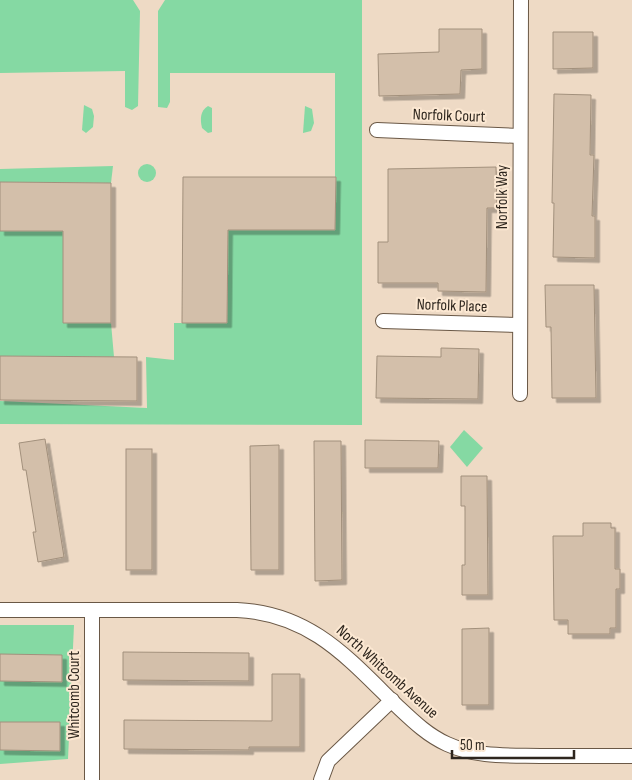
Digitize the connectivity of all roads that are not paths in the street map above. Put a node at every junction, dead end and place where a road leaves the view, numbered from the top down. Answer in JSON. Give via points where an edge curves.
{"nodes":[{"id":1,"x":521,"y":0,"type":"edge"},
{"id":2,"x":377,"y":130,"type":"dead end"},
{"id":3,"x":519,"y":136,"type":"junction"},
{"id":4,"x":383,"y":322,"type":"dead end"},
{"id":5,"x":520,"y":325,"type":"junction"},
{"id":6,"x":520,"y":394,"type":"dead end"},
{"id":7,"x":0,"y":610,"type":"edge"},
{"id":8,"x":92,"y":610,"type":"junction"},
{"id":9,"x":392,"y":700,"type":"junction"},
{"id":10,"x":632,"y":756,"type":"edge"},
{"id":11,"x":92,"y":780,"type":"edge"},
{"id":12,"x":321,"y":780,"type":"edge"}],
"edges":[{"from":1,"to":3,"type":"street","name":"Norfolk Way"},
{"from":2,"to":3,"type":"street","name":"Norfolk Court"},
{"from":3,"to":5,"type":"street","name":"Norfolk Way"},
{"from":4,"to":5,"type":"street","name":"Norfolk Place"},
{"from":5,"to":6,"type":"street","name":"Norfolk Way"},
{"from":7,"to":8,"type":"street","name":"North Whitcomb Avenue"},
{"from":8,"to":9,"type":"street","name":"North Whitcomb Avenue","via":[[237,610],[275,615],[324,638]]},
{"from":8,"to":11,"type":"street","name":"Whitcomb Court"},
{"from":9,"to":10,"type":"street","name":"North Whitcomb Avenue","via":[[432,736],[470,752]]},
{"from":9,"to":12,"type":"street","via":[[328,761],[322,770]]}]}
